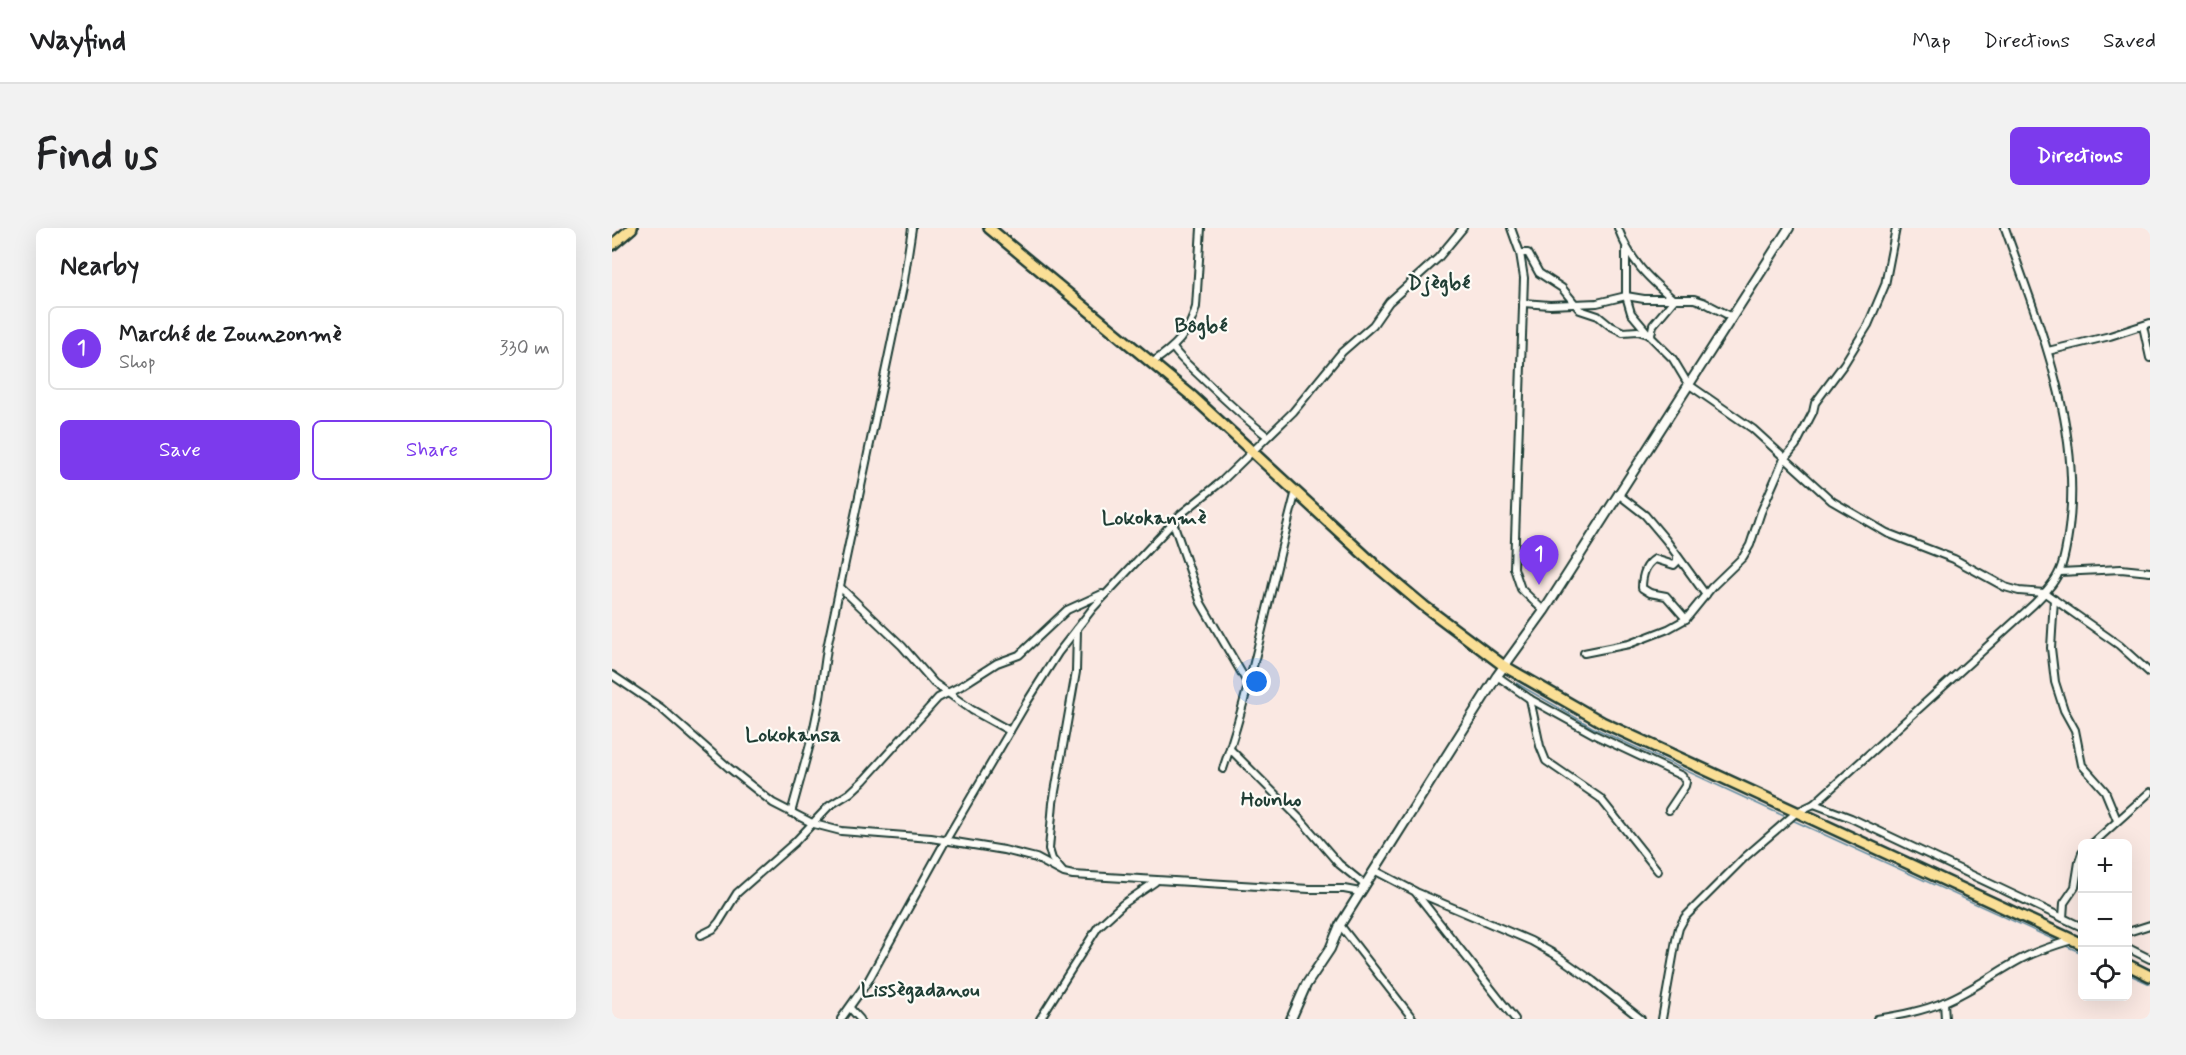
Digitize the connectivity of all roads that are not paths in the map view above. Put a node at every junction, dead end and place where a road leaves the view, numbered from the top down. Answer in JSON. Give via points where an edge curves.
{"nodes":[{"id":1,"x":632,"y":228,"type":"edge"},
{"id":2,"x":912,"y":228,"type":"edge"},
{"id":3,"x":989,"y":228,"type":"edge"},
{"id":4,"x":1202,"y":228,"type":"edge"},
{"id":5,"x":1463,"y":228,"type":"edge"},
{"id":6,"x":1510,"y":228,"type":"edge"},
{"id":7,"x":1618,"y":228,"type":"edge"},
{"id":8,"x":1789,"y":228,"type":"edge"},
{"id":9,"x":1896,"y":228,"type":"edge"},
{"id":10,"x":2005,"y":228,"type":"edge"},
{"id":11,"x":612,"y":245,"type":"edge"},
{"id":12,"x":1626,"y":249,"type":"junction"},
{"id":13,"x":1521,"y":253,"type":"junction"},
{"id":14,"x":1626,"y":297,"type":"junction"},
{"id":15,"x":1674,"y":300,"type":"junction"},
{"id":16,"x":1574,"y":302,"type":"junction"},
{"id":17,"x":1523,"y":303,"type":"junction"},
{"id":18,"x":1597,"y":303,"type":"junction"},
{"id":19,"x":1599,"y":316,"type":"junction"},
{"id":20,"x":1732,"y":316,"type":"junction"},
{"id":21,"x":2147,"y":324,"type":"edge"},
{"id":22,"x":1647,"y":333,"type":"junction"},
{"id":23,"x":1173,"y":348,"type":"junction"},
{"id":24,"x":2048,"y":351,"type":"junction"},
{"id":25,"x":2150,"y":358,"type":"edge"},
{"id":26,"x":1153,"y":362,"type":"junction"},
{"id":27,"x":1688,"y":384,"type":"junction"},
{"id":28,"x":1267,"y":435,"type":"junction"},
{"id":29,"x":1252,"y":451,"type":"junction"},
{"id":30,"x":1784,"y":459,"type":"junction"},
{"id":31,"x":1296,"y":491,"type":"junction"},
{"id":32,"x":1618,"y":494,"type":"junction"},
{"id":33,"x":1173,"y":522,"type":"junction"},
{"id":34,"x":1677,"y":557,"type":"junction"},
{"id":35,"x":2060,"y":572,"type":"junction"},
{"id":36,"x":2150,"y":572,"type":"edge"},
{"id":37,"x":841,"y":588,"type":"junction"},
{"id":38,"x":1106,"y":593,"type":"junction"},
{"id":39,"x":2045,"y":593,"type":"junction"},
{"id":40,"x":1706,"y":595,"type":"junction"},
{"id":41,"x":2054,"y":599,"type":"junction"},
{"id":42,"x":1544,"y":611,"type":"junction"},
{"id":43,"x":1686,"y":619,"type":"junction"},
{"id":44,"x":1077,"y":629,"type":"junction"},
{"id":45,"x":1584,"y":653,"type":"dead end"},
{"id":46,"x":1504,"y":666,"type":"junction"},
{"id":47,"x":2150,"y":673,"type":"edge"},
{"id":48,"x":612,"y":675,"type":"edge"},
{"id":49,"x":1497,"y":676,"type":"junction"},
{"id":50,"x":1248,"y":684,"type":"junction"},
{"id":51,"x":945,"y":693,"type":"junction"},
{"id":52,"x":1530,"y":699,"type":"junction"},
{"id":53,"x":1598,"y":729,"type":"junction"},
{"id":54,"x":1010,"y":731,"type":"junction"},
{"id":55,"x":1230,"y":749,"type":"junction"},
{"id":56,"x":1223,"y":770,"type":"dead end"},
{"id":57,"x":2150,"y":792,"type":"edge"},
{"id":58,"x":1814,"y":804,"type":"junction"},
{"id":59,"x":1669,"y":810,"type":"dead end"},
{"id":60,"x":1797,"y":812,"type":"junction"},
{"id":61,"x":791,"y":813,"type":"junction"},
{"id":62,"x":2117,"y":820,"type":"junction"},
{"id":63,"x":814,"y":824,"type":"junction"},
{"id":64,"x":2096,"y":839,"type":"edge"},
{"id":65,"x":946,"y":840,"type":"junction"},
{"id":66,"x":1374,"y":870,"type":"junction"},
{"id":67,"x":1658,"y":871,"type":"dead end"},
{"id":68,"x":1064,"y":873,"type":"junction"},
{"id":69,"x":2078,"y":875,"type":"edge"},
{"id":70,"x":1156,"y":881,"type":"junction"},
{"id":71,"x":1362,"y":889,"type":"junction"},
{"id":72,"x":1416,"y":892,"type":"junction"},
{"id":73,"x":2063,"y":918,"type":"junction"},
{"id":74,"x":2148,"y":924,"type":"edge"},
{"id":75,"x":1340,"y":925,"type":"junction"},
{"id":76,"x":2078,"y":925,"type":"edge"},
{"id":77,"x":2132,"y":930,"type":"edge"},
{"id":78,"x":701,"y":935,"type":"dead end"},
{"id":79,"x":2073,"y":939,"type":"junction"},
{"id":80,"x":2078,"y":942,"type":"edge"},
{"id":81,"x":2132,"y":950,"type":"edge"},
{"id":82,"x":2150,"y":959,"type":"edge"},
{"id":83,"x":2132,"y":967,"type":"edge"},
{"id":84,"x":2150,"y":976,"type":"edge"},
{"id":85,"x":1944,"y":1002,"type":"junction"},
{"id":86,"x":850,"y":1008,"type":"junction"},
{"id":87,"x":1901,"y":1017,"type":"edge"},
{"id":88,"x":841,"y":1019,"type":"edge"},
{"id":89,"x":860,"y":1019,"type":"edge"},
{"id":90,"x":1040,"y":1019,"type":"edge"},
{"id":91,"x":1292,"y":1019,"type":"edge"},
{"id":92,"x":1413,"y":1019,"type":"edge"},
{"id":93,"x":1515,"y":1019,"type":"edge"},
{"id":94,"x":1641,"y":1019,"type":"edge"},
{"id":95,"x":1662,"y":1019,"type":"edge"},
{"id":96,"x":1877,"y":1019,"type":"edge"},
{"id":97,"x":1945,"y":1019,"type":"edge"}],
"edges":[{"from":1,"to":11,"type":"main road"},
{"from":2,"to":37,"type":"street"},
{"from":3,"to":26,"type":"main road"},
{"from":4,"to":23,"type":"street","via":[[1196,307]]},
{"from":5,"to":28,"type":"street"},
{"from":6,"to":13,"type":"street"},
{"from":7,"to":12,"type":"street"},
{"from":8,"to":20,"type":"street"},
{"from":9,"to":30,"type":"street","via":[[1885,285],[1868,325],[1815,403],[1796,445]]},
{"from":10,"to":24,"type":"street"},
{"from":12,"to":14,"type":"street"},
{"from":12,"to":15,"type":"street","via":[[1647,277]]},
{"from":13,"to":16,"type":"street","via":[[1528,253],[1539,273],[1562,288]]},
{"from":13,"to":17,"type":"street"},
{"from":14,"to":15,"type":"street"},
{"from":14,"to":18,"type":"street"},
{"from":14,"to":22,"type":"street","via":[[1631,313]]},
{"from":15,"to":20,"type":"street","via":[[1694,299]]},
{"from":15,"to":22,"type":"street","via":[[1653,325],[1651,334]]},
{"from":16,"to":17,"type":"street"},
{"from":16,"to":18,"type":"street"},
{"from":16,"to":19,"type":"street","via":[[1580,310]]},
{"from":17,"to":42,"type":"street","via":[[1514,568],[1521,589]]},
{"from":18,"to":19,"type":"street"},
{"from":19,"to":22,"type":"street","via":[[1623,333]]},
{"from":20,"to":27,"type":"street"},
{"from":21,"to":24,"type":"street"},
{"from":21,"to":25,"type":"street"},
{"from":22,"to":27,"type":"street","via":[[1673,359]]},
{"from":23,"to":26,"type":"street"},
{"from":23,"to":28,"type":"street","via":[[1183,363]]},
{"from":24,"to":35,"type":"street","via":[[2072,474],[2071,507]]},
{"from":26,"to":29,"type":"main road"},
{"from":27,"to":30,"type":"street","via":[[1753,429]]},
{"from":27,"to":32,"type":"street"},
{"from":28,"to":29,"type":"street"},
{"from":29,"to":31,"type":"main road"},
{"from":29,"to":33,"type":"street","via":[[1221,483]]},
{"from":30,"to":39,"type":"street","via":[[1832,501],[1887,533],[1954,559],[2005,587]]},
{"from":30,"to":40,"type":"street","via":[[1750,545],[1733,569]]},
{"from":31,"to":46,"type":"main road","via":[[1415,599]]},
{"from":31,"to":50,"type":"street"},
{"from":32,"to":34,"type":"street","via":[[1645,515]]},
{"from":32,"to":42,"type":"street"},
{"from":33,"to":38,"type":"street"},
{"from":33,"to":50,"type":"street","via":[[1200,603]]},
{"from":34,"to":40,"type":"street"},
{"from":34,"to":43,"type":"street","via":[[1674,565],[1655,559],[1650,562],[1642,588],[1666,596]]},
{"from":35,"to":36,"type":"street"},
{"from":35,"to":39,"type":"street"},
{"from":37,"to":51,"type":"street"},
{"from":37,"to":61,"type":"street","via":[[812,737]]},
{"from":38,"to":44,"type":"street"},
{"from":38,"to":51,"type":"street","via":[[1067,610],[1019,655]]},
{"from":39,"to":41,"type":"street"},
{"from":39,"to":58,"type":"street"},
{"from":40,"to":43,"type":"street"},
{"from":41,"to":47,"type":"street","via":[[2119,645]]},
{"from":41,"to":62,"type":"street","via":[[2051,648],[2055,682],[2074,730],[2082,765],[2105,791]]},
{"from":42,"to":46,"type":"street"},
{"from":43,"to":45,"type":"street","via":[[1629,644]]},
{"from":44,"to":54,"type":"street"},
{"from":44,"to":68,"type":"street","via":[[1076,672],[1053,802],[1049,849]]},
{"from":46,"to":49,"type":"street"},
{"from":46,"to":53,"type":"main road"},
{"from":48,"to":61,"type":"street","via":[[661,708],[729,768]]},
{"from":49,"to":52,"type":"street"},
{"from":49,"to":66,"type":"street"},
{"from":50,"to":55,"type":"street"},
{"from":51,"to":54,"type":"street"},
{"from":51,"to":63,"type":"street","via":[[864,780],[829,806]]},
{"from":52,"to":53,"type":"street"},
{"from":52,"to":67,"type":"street","via":[[1546,761],[1600,798]]},
{"from":53,"to":59,"type":"street","via":[[1682,776],[1685,786]]},
{"from":53,"to":60,"type":"main road"},
{"from":54,"to":65,"type":"street"},
{"from":55,"to":56,"type":"street"},
{"from":55,"to":71,"type":"street","via":[[1308,827]]},
{"from":57,"to":62,"type":"street"},
{"from":58,"to":60,"type":"street"},
{"from":58,"to":73,"type":"street"},
{"from":60,"to":79,"type":"main road"},
{"from":60,"to":95,"type":"street","via":[[1745,857],[1681,922]]},
{"from":61,"to":63,"type":"street"},
{"from":62,"to":64,"type":"street"},
{"from":63,"to":65,"type":"street","via":[[841,831]]},
{"from":63,"to":78,"type":"street","via":[[737,893],[714,929]]},
{"from":65,"to":68,"type":"street","via":[[1031,857]]},
{"from":65,"to":86,"type":"street"},
{"from":66,"to":71,"type":"street"},
{"from":66,"to":72,"type":"street"},
{"from":68,"to":70,"type":"street"},
{"from":69,"to":73,"type":"street","via":[[2075,888],[2064,903]]},
{"from":70,"to":71,"type":"street"},
{"from":70,"to":90,"type":"street","via":[[1098,927]]},
{"from":71,"to":75,"type":"street"},
{"from":72,"to":93,"type":"street"},
{"from":72,"to":94,"type":"street","via":[[1556,955]]},
{"from":73,"to":76,"type":"street"},
{"from":74,"to":77,"type":"street"},
{"from":75,"to":91,"type":"street"},
{"from":75,"to":92,"type":"street"},
{"from":79,"to":80,"type":"main road"},
{"from":79,"to":85,"type":"street","via":[[2019,960]]},
{"from":81,"to":82,"type":"street"},
{"from":83,"to":84,"type":"main road"},
{"from":85,"to":87,"type":"street"},
{"from":85,"to":97,"type":"street"},
{"from":86,"to":88,"type":"street"},
{"from":86,"to":89,"type":"street"},
{"from":87,"to":96,"type":"street"}]}
